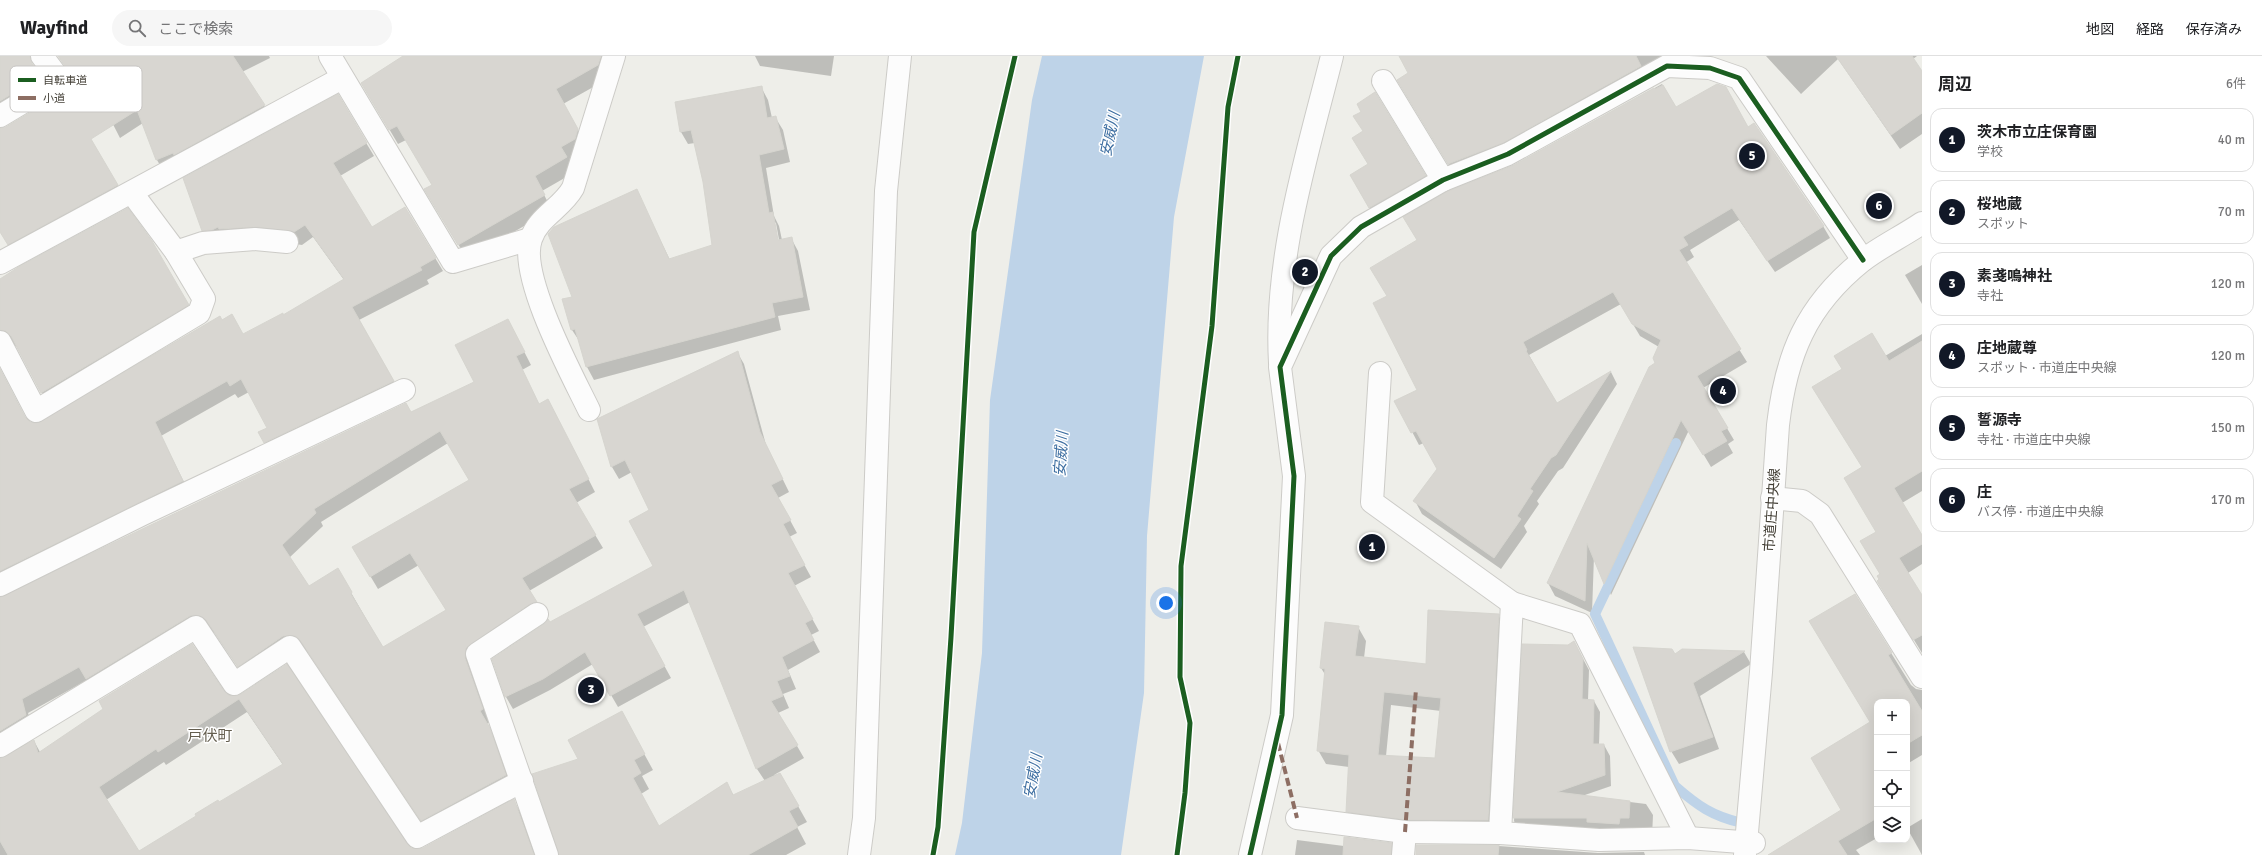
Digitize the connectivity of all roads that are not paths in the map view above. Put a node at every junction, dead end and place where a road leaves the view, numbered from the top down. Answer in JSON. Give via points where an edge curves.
{"nodes":[{"id":1,"x":42,"y":56,"type":"edge"},
{"id":2,"x":330,"y":56,"type":"edge"},
{"id":3,"x":614,"y":56,"type":"edge"},
{"id":4,"x":900,"y":56,"type":"edge"},
{"id":5,"x":1332,"y":56,"type":"edge"},
{"id":6,"x":1661,"y":61,"type":"edge"},
{"id":7,"x":1708,"y":62,"type":"edge"},
{"id":8,"x":50,"y":66,"type":"edge"},
{"id":9,"x":342,"y":78,"type":"junction"},
{"id":10,"x":1383,"y":81,"type":"dead end"},
{"id":11,"x":10,"y":110,"type":"edge"},
{"id":12,"x":0,"y":116,"type":"edge"},
{"id":13,"x":1443,"y":180,"type":"junction"},
{"id":14,"x":132,"y":193,"type":"junction"},
{"id":15,"x":1922,"y":224,"type":"edge"},
{"id":16,"x":530,"y":239,"type":"junction"},
{"id":17,"x":287,"y":242,"type":"dead end"},
{"id":18,"x":176,"y":252,"type":"junction"},
{"id":19,"x":1863,"y":260,"type":"junction"},
{"id":20,"x":0,"y":264,"type":"edge"},
{"id":21,"x":0,"y":342,"type":"edge"},
{"id":22,"x":1280,"y":367,"type":"junction"},
{"id":23,"x":1380,"y":373,"type":"dead end"},
{"id":24,"x":404,"y":390,"type":"dead end"},
{"id":25,"x":589,"y":410,"type":"dead end"},
{"id":26,"x":1772,"y":498,"type":"junction"},
{"id":27,"x":0,"y":585,"type":"edge"},
{"id":28,"x":1512,"y":603,"type":"junction"},
{"id":29,"x":537,"y":614,"type":"dead end"},
{"id":30,"x":1922,"y":677,"type":"edge"},
{"id":31,"x":0,"y":746,"type":"edge"},
{"id":32,"x":522,"y":781,"type":"junction"},
{"id":33,"x":1297,"y":818,"type":"dead end"},
{"id":34,"x":1405,"y":832,"type":"junction"},
{"id":35,"x":1500,"y":833,"type":"junction"},
{"id":36,"x":1688,"y":838,"type":"junction"},
{"id":37,"x":1748,"y":846,"type":"edge"},
{"id":38,"x":1598,"y":848,"type":"edge"},
{"id":39,"x":547,"y":855,"type":"edge"},
{"id":40,"x":859,"y":855,"type":"edge"},
{"id":41,"x":1250,"y":855,"type":"edge"},
{"id":42,"x":1403,"y":855,"type":"edge"}],
"edges":[{"from":1,"to":8,"type":"street"},
{"from":2,"to":9,"type":"street"},
{"from":3,"to":16,"type":"street","via":[[573,188],[568,197],[538,224]]},
{"from":4,"to":40,"type":"street","via":[[886,191],[864,818]]},
{"from":5,"to":22,"type":"street","via":[[1290,224],[1278,327]]},
{"from":6,"to":7,"type":"street"},
{"from":6,"to":13,"type":"street","via":[[1508,154]]},
{"from":7,"to":19,"type":"street","via":[[1739,78]]},
{"from":9,"to":14,"type":"street"},
{"from":9,"to":16,"type":"street","via":[[453,262]]},
{"from":10,"to":13,"type":"street"},
{"from":11,"to":12,"type":"street"},
{"from":13,"to":22,"type":"street","via":[[1361,227],[1331,256]]},
{"from":14,"to":18,"type":"street"},
{"from":14,"to":20,"type":"street"},
{"from":15,"to":19,"type":"street","name":"市道庄中央線"},
{"from":16,"to":25,"type":"street","via":[[528,255],[538,295],[555,341]]},
{"from":17,"to":18,"type":"street","via":[[255,239],[203,243]]},
{"from":18,"to":21,"type":"street","via":[[204,299],[199,313],[36,411]]},
{"from":19,"to":26,"type":"street","name":"市道庄中央線","via":[[1833,288],[1806,326],[1793,351],[1782,391]]},
{"from":22,"to":41,"type":"street","via":[[1294,476],[1282,715]]},
{"from":23,"to":28,"type":"street","via":[[1372,502]]},
{"from":24,"to":27,"type":"street"},
{"from":26,"to":30,"type":"street","via":[[1802,501],[1820,514]]},
{"from":26,"to":37,"type":"street","name":"市道庄中央線"},
{"from":28,"to":35,"type":"street"},
{"from":28,"to":36,"type":"street","via":[[1580,624]]},
{"from":29,"to":32,"type":"street","via":[[477,654]]},
{"from":31,"to":32,"type":"street","via":[[196,627],[234,684],[290,647],[417,837]]},
{"from":32,"to":39,"type":"street"},
{"from":33,"to":34,"type":"street"},
{"from":34,"to":35,"type":"street"},
{"from":34,"to":42,"type":"street"},
{"from":35,"to":38,"type":"street"},
{"from":36,"to":37,"type":"street"},
{"from":36,"to":38,"type":"street"}]}
